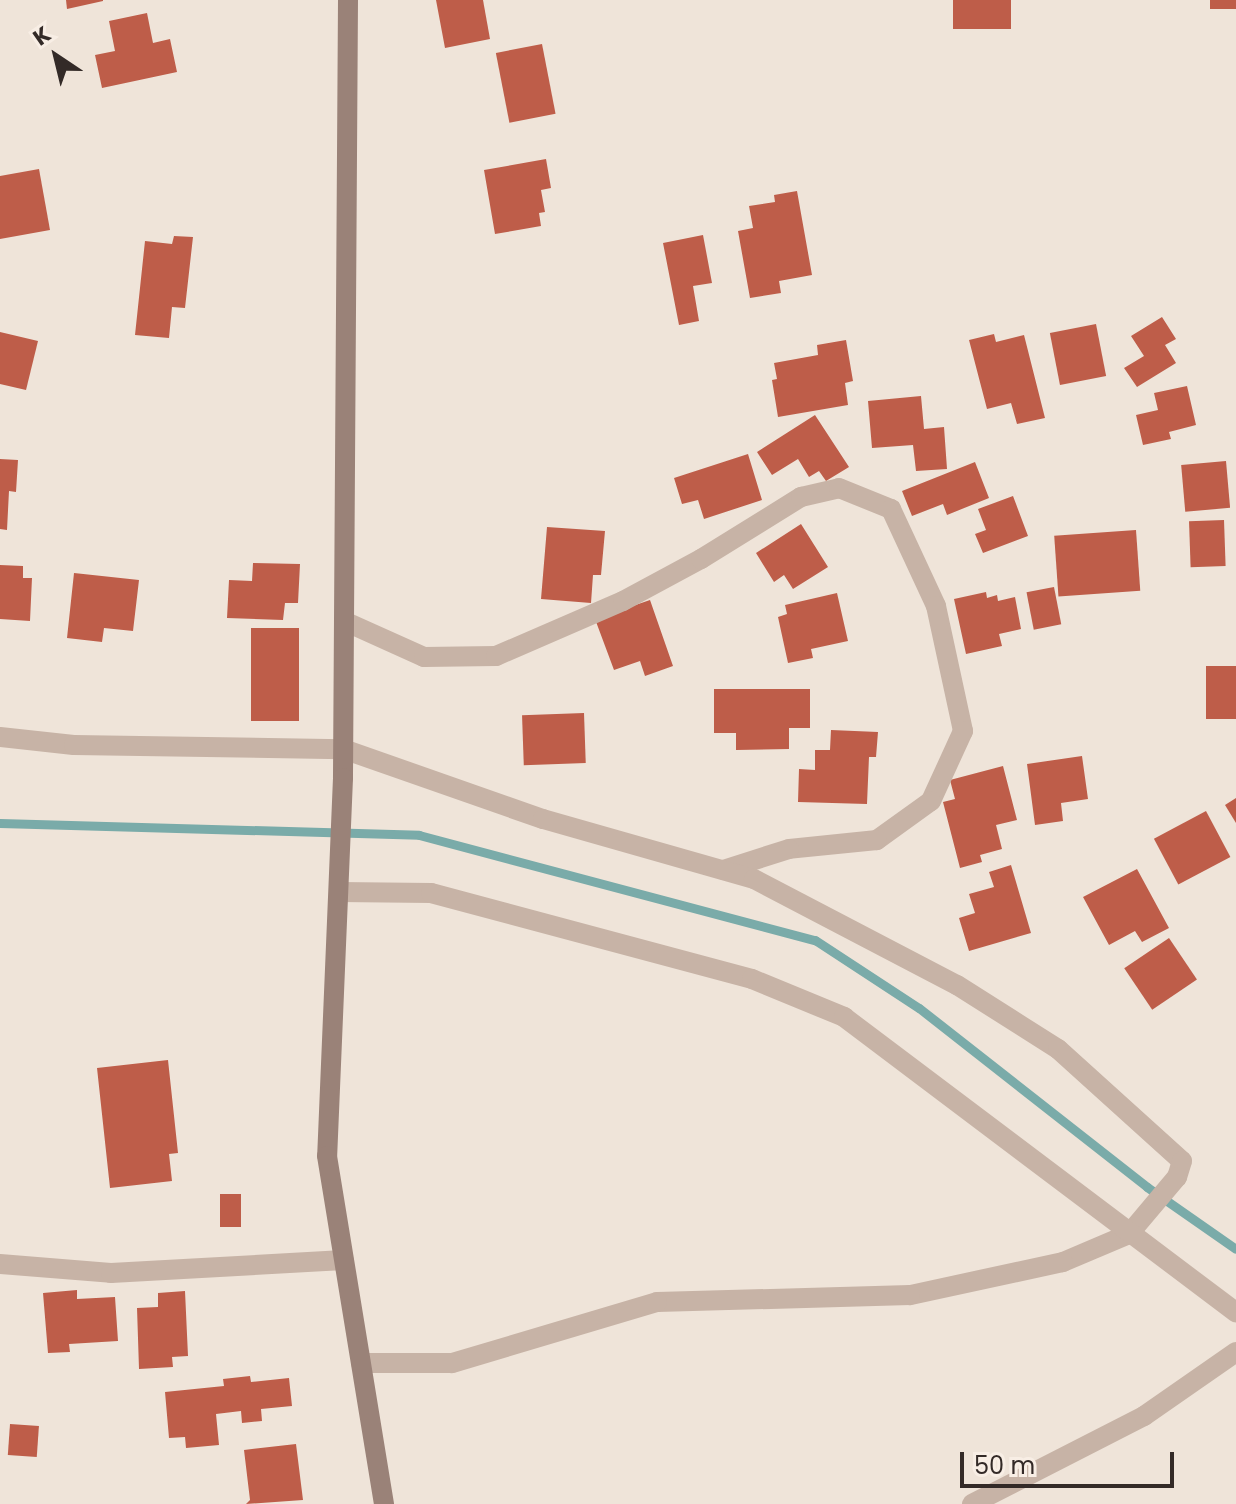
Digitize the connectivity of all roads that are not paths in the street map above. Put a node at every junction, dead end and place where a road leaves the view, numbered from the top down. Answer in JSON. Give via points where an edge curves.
{"nodes":[{"id":1,"x":348,"y":0,"type":"edge"},
{"id":2,"x":344,"y":621,"type":"junction"},
{"id":3,"x":0,"y":737,"type":"edge"},
{"id":4,"x":343,"y":749,"type":"junction"},
{"id":5,"x":723,"y":870,"type":"junction"},
{"id":6,"x":339,"y":886,"type":"junction"},
{"id":7,"x":1129,"y":1234,"type":"junction"},
{"id":8,"x":344,"y":1260,"type":"junction"},
{"id":9,"x":0,"y":1264,"type":"edge"},
{"id":10,"x":1236,"y":1312,"type":"edge"},
{"id":11,"x":1236,"y":1352,"type":"edge"},
{"id":12,"x":361,"y":1363,"type":"junction"},
{"id":13,"x":384,"y":1504,"type":"edge"},
{"id":14,"x":972,"y":1504,"type":"edge"}],
"edges":[{"from":1,"to":2,"type":"main road"},
{"from":2,"to":4,"type":"main road"},
{"from":2,"to":5,"type":"street","via":[[424,657],[496,656],[623,601],[801,497],[839,488],[891,509],[936,606],[963,731],[931,801],[877,840],[789,849]]},
{"from":3,"to":4,"type":"street","via":[[74,745]]},
{"from":4,"to":5,"type":"street","via":[[543,819]]},
{"from":4,"to":6,"type":"main road"},
{"from":5,"to":7,"type":"street","via":[[754,879],[957,985],[1058,1049],[1182,1161],[1177,1177]]},
{"from":6,"to":7,"type":"street","via":[[431,893],[752,979],[844,1017]]},
{"from":6,"to":8,"type":"main road","via":[[327,1156]]},
{"from":7,"to":10,"type":"street"},
{"from":7,"to":12,"type":"street","via":[[1063,1262],[910,1295],[657,1302],[452,1363]]},
{"from":8,"to":9,"type":"street","via":[[111,1273]]},
{"from":8,"to":12,"type":"main road"},
{"from":11,"to":14,"type":"street","via":[[1144,1416]]},
{"from":12,"to":13,"type":"main road"}]}
